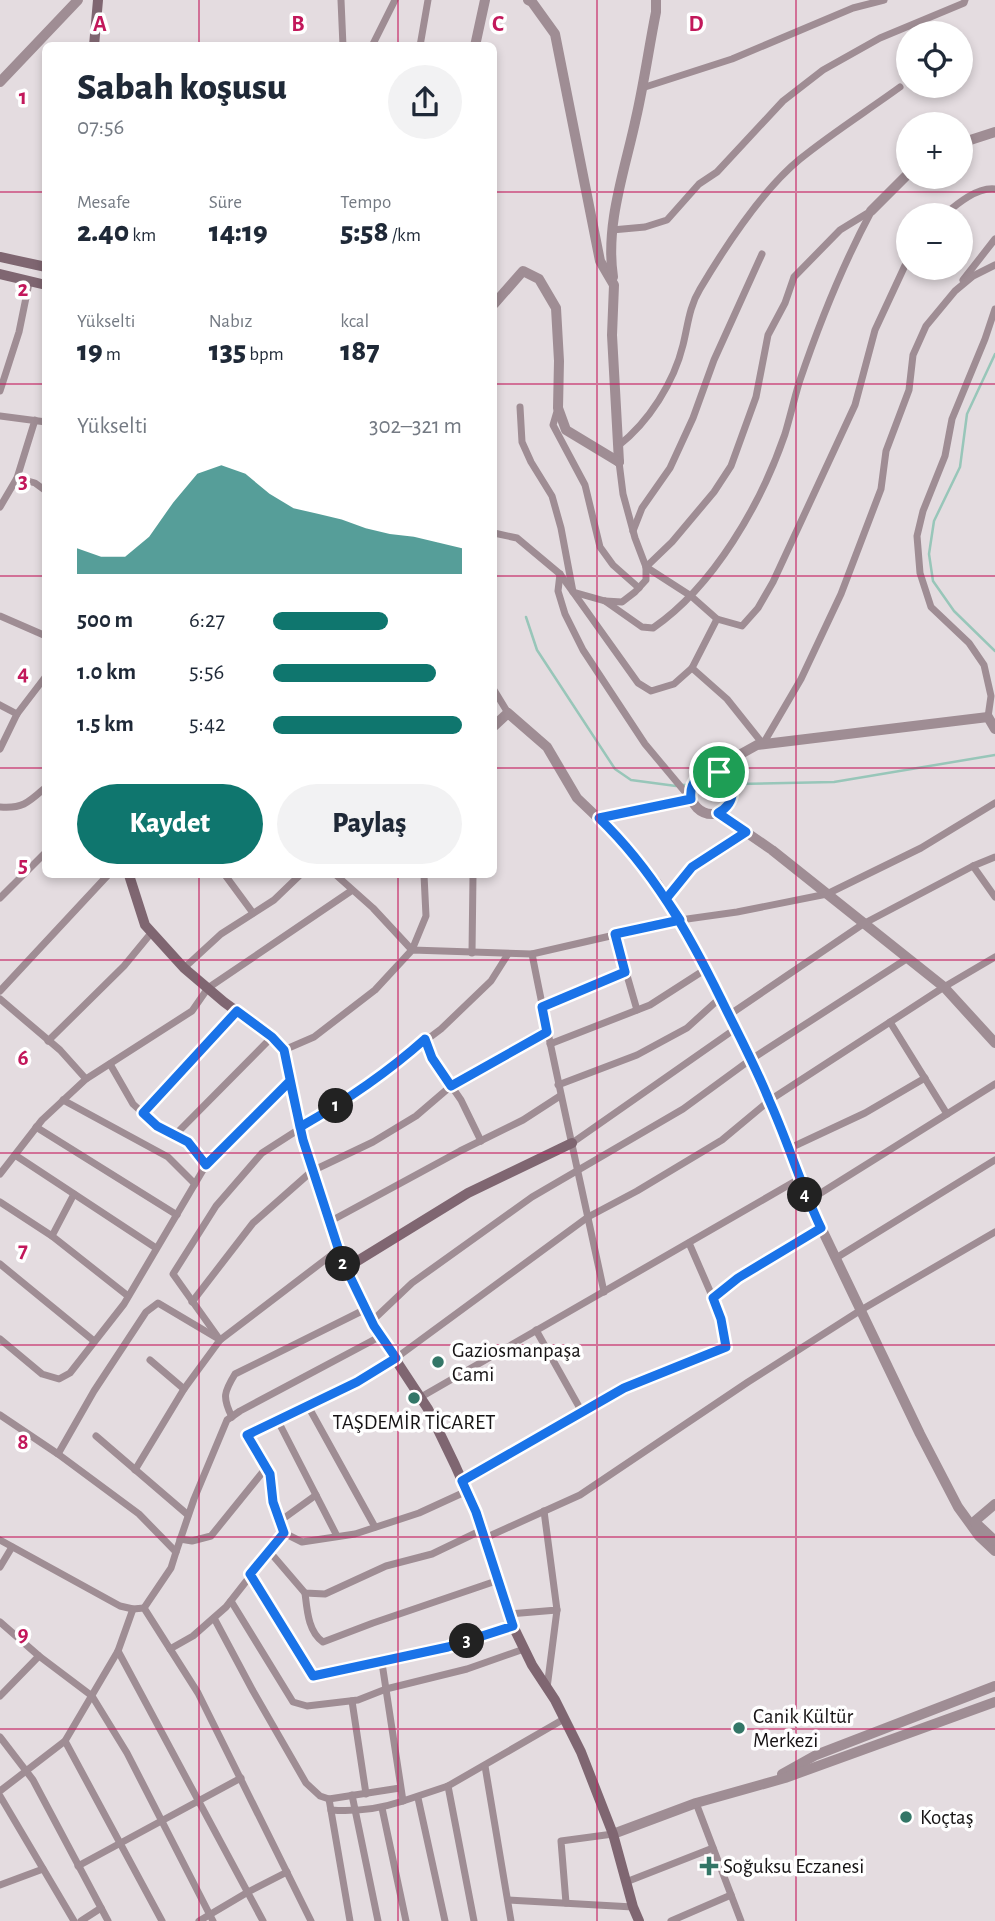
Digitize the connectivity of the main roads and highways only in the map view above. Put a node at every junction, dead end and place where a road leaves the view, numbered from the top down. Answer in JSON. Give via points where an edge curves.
{"nodes":[{"id":1,"x":98,"y":0,"type":"edge"},
{"id":2,"x":94,"y":42,"type":"edge"},
{"id":3,"x":0,"y":257,"type":"edge"},
{"id":4,"x":42,"y":266,"type":"edge"},
{"id":5,"x":0,"y":274,"type":"edge"},
{"id":6,"x":42,"y":285,"type":"edge"},
{"id":7,"x":130,"y":878,"type":"edge"},
{"id":8,"x":572,"y":1143,"type":"road end"},
{"id":9,"x":346,"y":1268,"type":"junction"},
{"id":10,"x":639,"y":1921,"type":"edge"}],
"edges":[{"from":1,"to":2,"type":"main road"},
{"from":3,"to":4,"type":"main road"},
{"from":5,"to":6,"type":"main road"},
{"from":7,"to":9,"type":"main road","via":[[145,925],[184,968],[284,1050],[312,1171]]},
{"from":8,"to":9,"type":"main road","via":[[468,1193]]},
{"from":9,"to":10,"type":"main road","via":[[372,1321],[421,1397],[465,1486],[513,1626],[581,1752],[613,1834]]}]}
